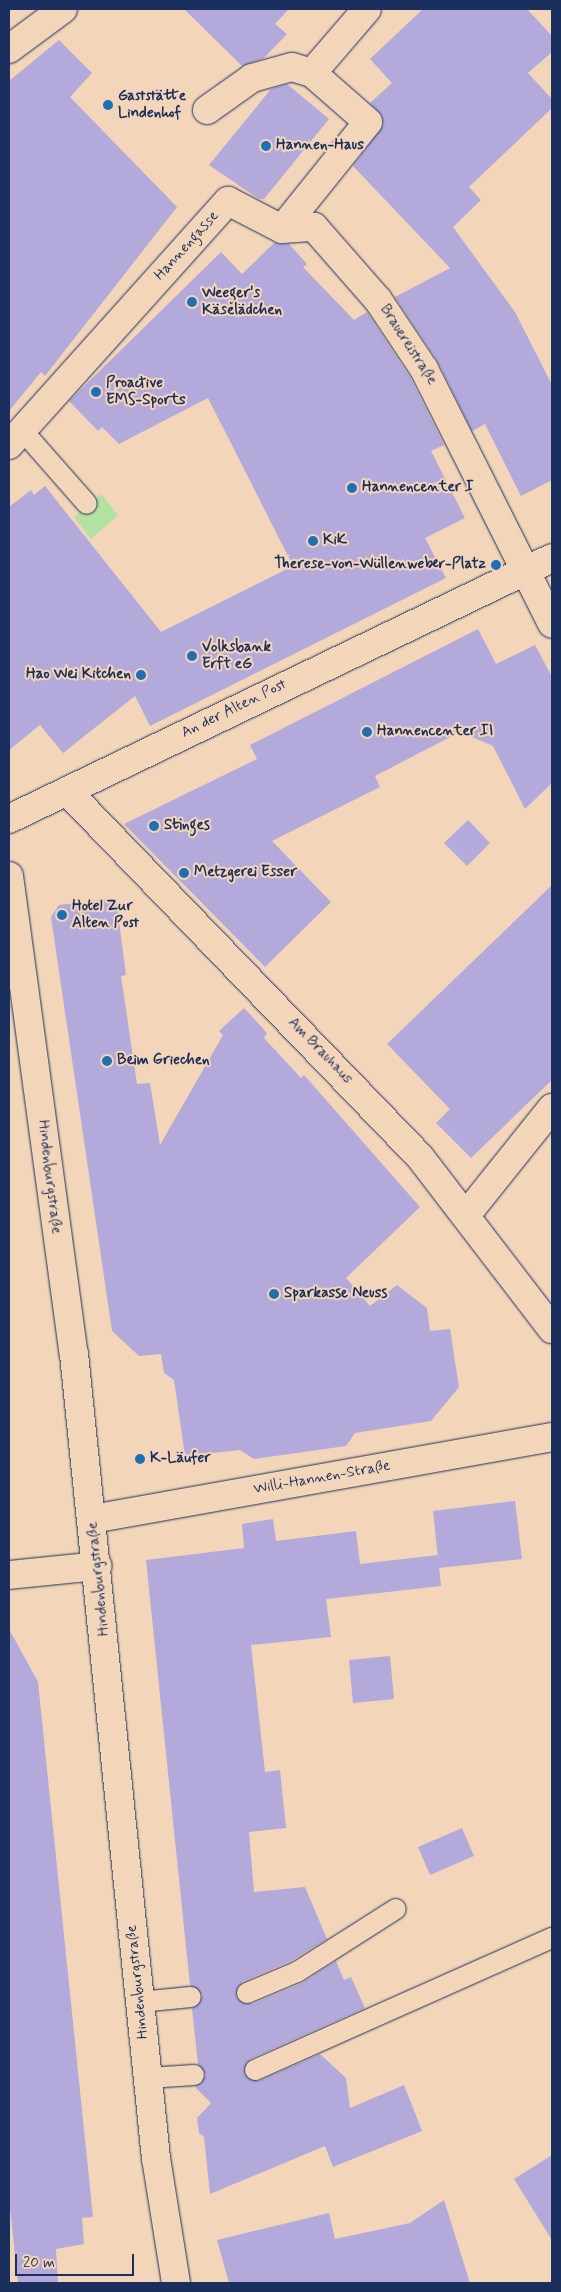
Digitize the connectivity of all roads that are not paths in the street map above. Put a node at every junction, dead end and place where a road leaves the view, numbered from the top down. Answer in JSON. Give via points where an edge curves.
{"nodes":[{"id":1,"x":63,"y":9,"type":"edge"},
{"id":2,"x":367,"y":9,"type":"edge"},
{"id":3,"x":9,"y":49,"type":"edge"},
{"id":4,"x":312,"y":72,"type":"junction"},
{"id":5,"x":207,"y":110,"type":"dead end"},
{"id":6,"x":282,"y":229,"type":"junction"},
{"id":7,"x":16,"y":437,"type":"edge"},
{"id":8,"x":87,"y":504,"type":"dead end"},
{"id":9,"x":552,"y":558,"type":"edge"},
{"id":10,"x":525,"y":570,"type":"junction"},
{"id":11,"x":552,"y":624,"type":"edge"},
{"id":12,"x":67,"y":791,"type":"junction"},
{"id":13,"x":9,"y":819,"type":"edge"},
{"id":14,"x":9,"y":876,"type":"edge"},
{"id":15,"x":552,"y":1108,"type":"edge"},
{"id":16,"x":466,"y":1214,"type":"junction"},
{"id":17,"x":552,"y":1329,"type":"edge"},
{"id":18,"x":552,"y":1437,"type":"edge"},
{"id":19,"x":92,"y":1519,"type":"junction"},
{"id":20,"x":98,"y":1566,"type":"junction"},
{"id":21,"x":9,"y":1575,"type":"edge"},
{"id":22,"x":396,"y":1909,"type":"dead end"},
{"id":23,"x":552,"y":1938,"type":"edge"},
{"id":24,"x":247,"y":1993,"type":"dead end"},
{"id":25,"x":190,"y":1997,"type":"dead end"},
{"id":26,"x":140,"y":2002,"type":"junction"},
{"id":27,"x":255,"y":2070,"type":"dead end"},
{"id":28,"x":194,"y":2075,"type":"dead end"},
{"id":29,"x":148,"y":2078,"type":"junction"},
{"id":30,"x":176,"y":2283,"type":"edge"}],
"edges":[{"from":1,"to":3,"type":"street"},
{"from":2,"to":4,"type":"street"},
{"from":4,"to":5,"type":"street","via":[[292,67],[252,78]]},
{"from":4,"to":6,"type":"street","via":[[368,122]]},
{"from":6,"to":7,"type":"street","name":"Hannengasse","via":[[228,201],[53,405]]},
{"from":6,"to":10,"type":"street","name":"Brauereistraße","via":[[314,227],[378,300],[442,399]]},
{"from":7,"to":8,"type":"lane"},
{"from":9,"to":10,"type":"street"},
{"from":10,"to":11,"type":"street"},
{"from":10,"to":12,"type":"street","name":"An der Alten Post"},
{"from":12,"to":13,"type":"street","name":"An der Alten Post"},
{"from":12,"to":16,"type":"street","name":"Am Brauhaus","via":[[382,1116]]},
{"from":14,"to":19,"type":"street","name":"Hindenburgstraße","via":[[74,1354]]},
{"from":15,"to":16,"type":"street"},
{"from":16,"to":17,"type":"street","name":"Am Brauhaus"},
{"from":18,"to":19,"type":"street","name":"Willi-Hannen-Straße"},
{"from":19,"to":20,"type":"street","name":"Hindenburgstraße"},
{"from":20,"to":21,"type":"street"},
{"from":20,"to":26,"type":"street","name":"Hindenburgstraße"},
{"from":22,"to":24,"type":"lane","via":[[298,1972]]},
{"from":23,"to":27,"type":"lane"},
{"from":25,"to":26,"type":"lane"},
{"from":26,"to":29,"type":"street","name":"Hindenburgstraße"},
{"from":28,"to":29,"type":"lane"},
{"from":29,"to":30,"type":"street","name":"Hindenburgstraße","via":[[161,2199]]}]}
